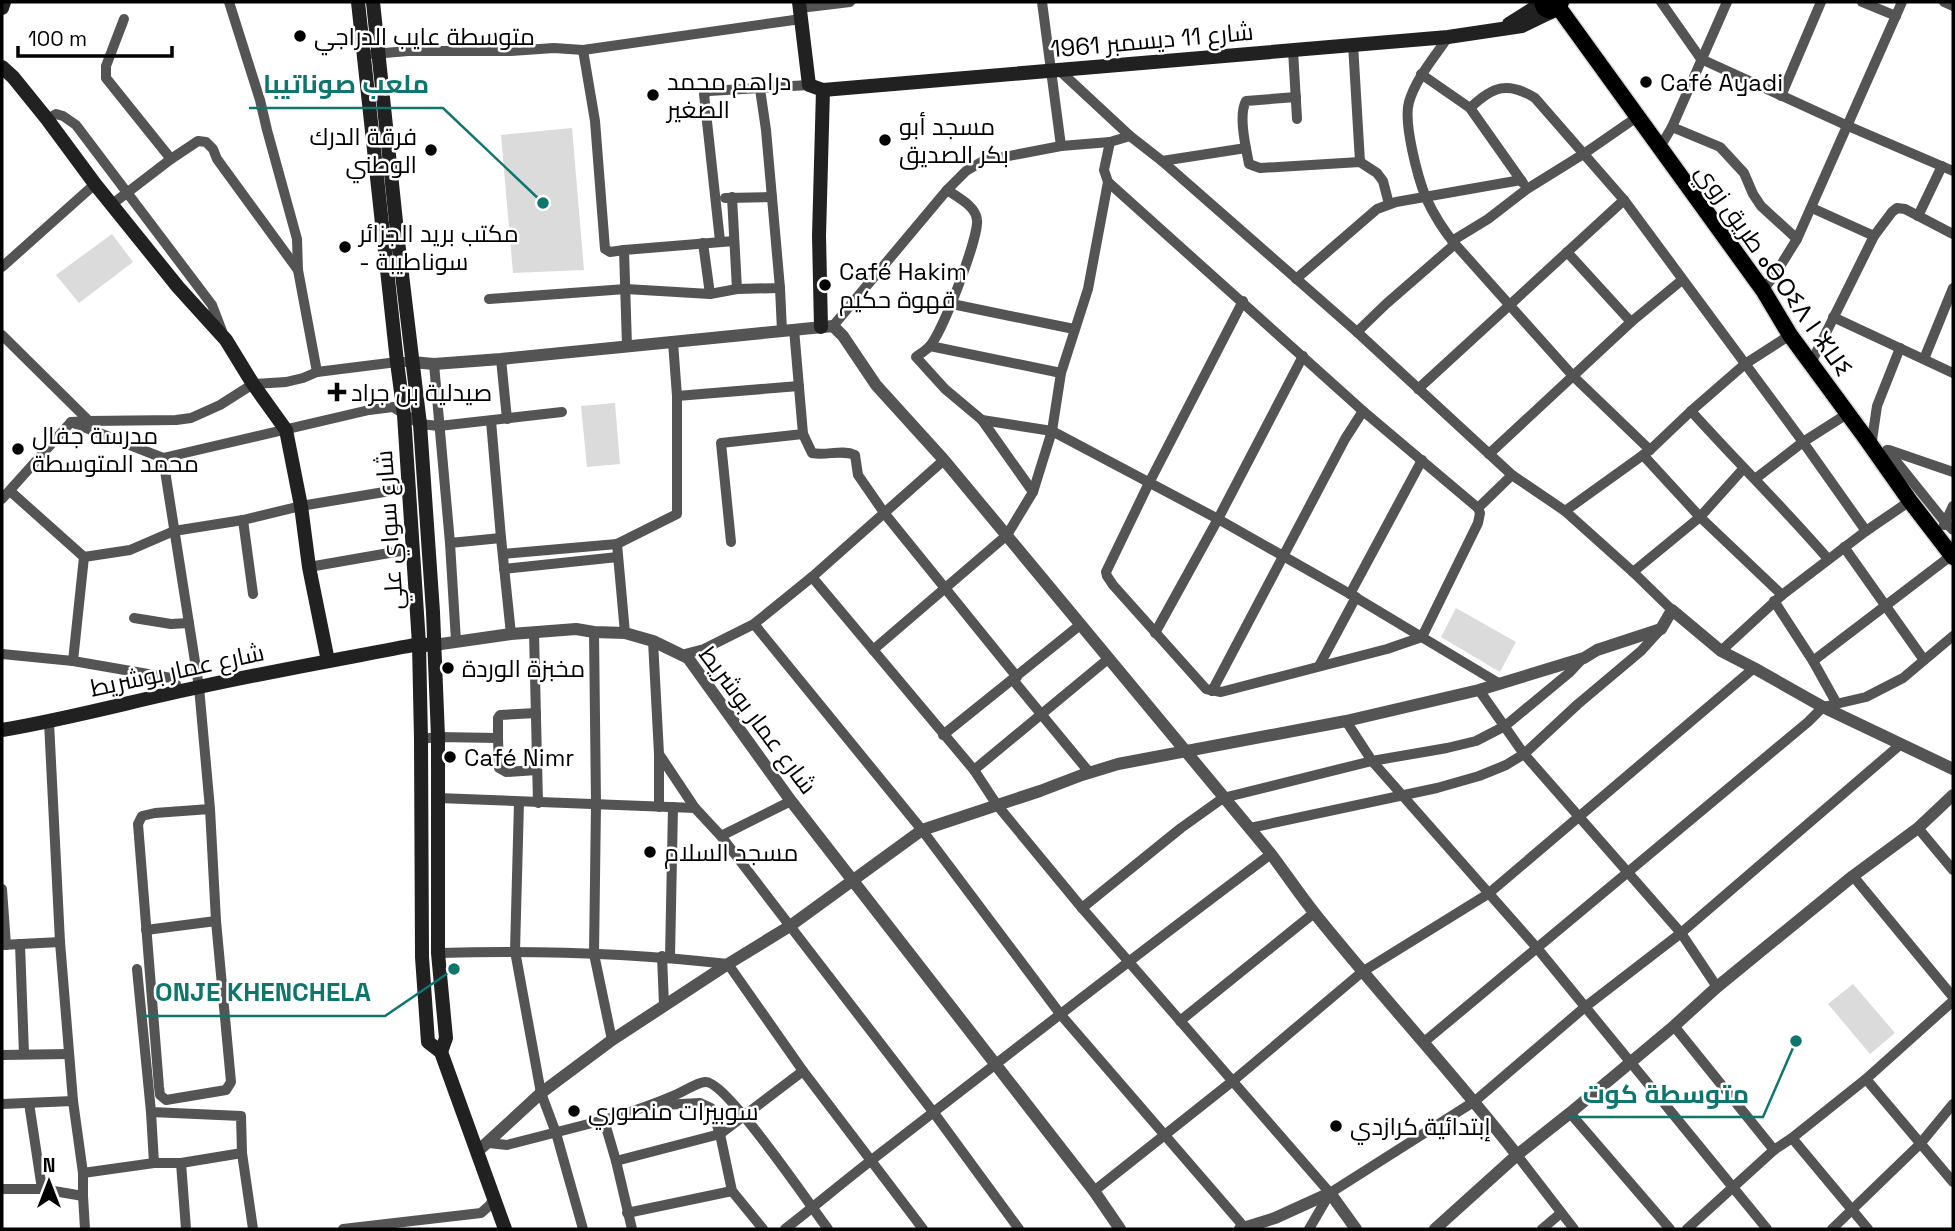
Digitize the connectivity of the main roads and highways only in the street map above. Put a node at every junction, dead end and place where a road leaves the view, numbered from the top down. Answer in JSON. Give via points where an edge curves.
{"nodes":[{"id":1,"x":4,"y":2,"type":"edge"},
{"id":2,"x":358,"y":2,"type":"edge"},
{"id":3,"x":373,"y":2,"type":"edge"},
{"id":4,"x":1551,"y":5,"type":"edge"},
{"id":5,"x":2,"y":8,"type":"edge"},
{"id":6,"x":800,"y":10,"type":"edge"},
{"id":7,"x":371,"y":55,"type":"junction"},
{"id":8,"x":2,"y":67,"type":"edge"},
{"id":9,"x":816,"y":88,"type":"junction"},
{"id":10,"x":391,"y":242,"type":"junction"},
{"id":11,"x":827,"y":326,"type":"road end"},
{"id":12,"x":1945,"y":530,"type":"edge"},
{"id":13,"x":1953,"y":556,"type":"edge"},
{"id":14,"x":426,"y":645,"type":"junction"},
{"id":15,"x":328,"y":661,"type":"junction"},
{"id":16,"x":2,"y":730,"type":"edge"},
{"id":17,"x":441,"y":1052,"type":"junction"},
{"id":18,"x":505,"y":1229,"type":"edge"}],
"edges":[{"from":1,"to":5,"type":"main road"},
{"from":2,"to":7,"type":"main road","name":"شارع سواي علي"},
{"from":3,"to":7,"type":"main road","name":"شارع سواي علي"},
{"from":4,"to":9,"type":"main road","name":"شارع 11 ديسمبر 1961","via":[[1499,31],[1448,37]]},
{"from":4,"to":12,"type":"main road","name":"طريق زوي ⴰⴱⵔⵉⴷ ⵏ ⵣⵡⵉ","via":[[1660,147],[1910,501]]},
{"from":6,"to":9,"type":"main road"},
{"from":7,"to":10,"type":"main road","name":"شارع سواي علي"},
{"from":8,"to":15,"type":"main road","via":[[226,340],[286,430]]},
{"from":9,"to":11,"type":"main road","via":[[819,236]]},
{"from":10,"to":14,"type":"main road","name":"شارع سواي علي","via":[[412,549]]},
{"from":10,"to":14,"type":"main road","name":"شارع سواي علي","via":[[420,424]]},
{"from":12,"to":13,"type":"main road","name":"طريق زوي ⴰⴱⵔⵉⴷ ⵏ ⵣⵡⵉ"},
{"from":14,"to":15,"type":"main road","name":"شارع عمار بوشريط"},
{"from":14,"to":17,"type":"main road","name":"شارع سواي علي","via":[[438,737],[438,953],[446,1038]]},
{"from":14,"to":17,"type":"main road","name":"شارع سواي علي","via":[[421,739],[422,957],[428,1042]]},
{"from":15,"to":16,"type":"main road","name":"شارع عمار بوشريط"},
{"from":17,"to":18,"type":"main road","name":"شارع سواي علي","via":[[483,1147]]}]}
